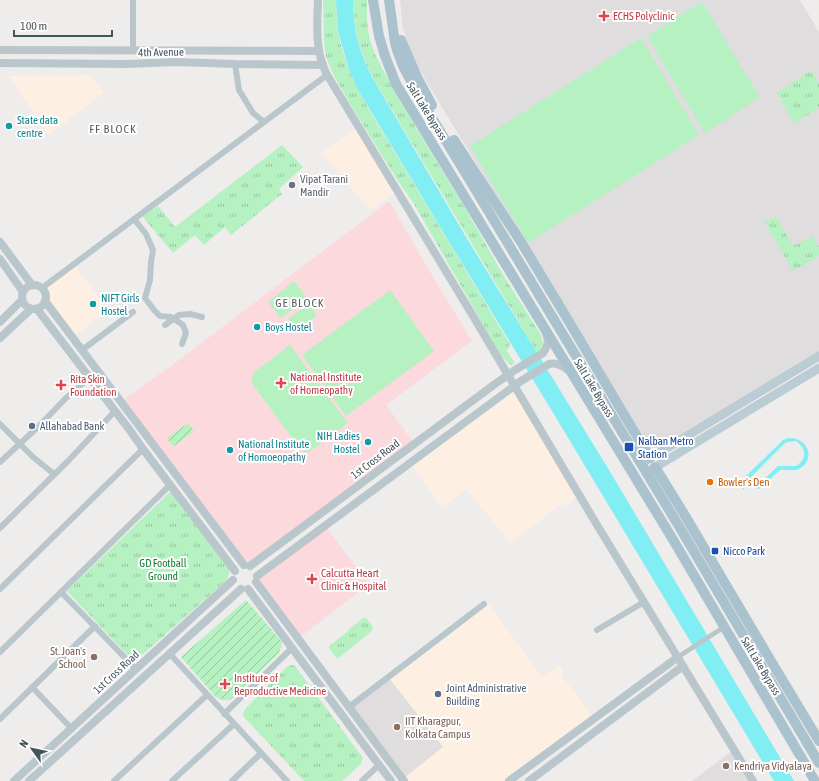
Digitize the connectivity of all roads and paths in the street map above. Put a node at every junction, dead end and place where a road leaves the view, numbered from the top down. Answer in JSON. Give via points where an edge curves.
{"nodes":[{"id":1,"x":133,"y":0,"type":"edge"},
{"id":2,"x":318,"y":0,"type":"edge"},
{"id":3,"x":382,"y":1,"type":"edge"},
{"id":4,"x":397,"y":36,"type":"junction"},
{"id":5,"x":0,"y":50,"type":"edge"},
{"id":6,"x":133,"y":50,"type":"junction"},
{"id":7,"x":177,"y":51,"type":"junction"},
{"id":8,"x":319,"y":51,"type":"junction"},
{"id":9,"x":177,"y":62,"type":"junction"},
{"id":10,"x":0,"y":63,"type":"edge"},
{"id":11,"x":235,"y":64,"type":"junction"},
{"id":12,"x":323,"y":65,"type":"junction"},
{"id":13,"x":327,"y":75,"type":"junction"},
{"id":14,"x":264,"y":122,"type":"junction"},
{"id":15,"x":453,"y":144,"type":"junction"},
{"id":16,"x":440,"y":155,"type":"junction"},
{"id":17,"x":134,"y":219,"type":"junction"},
{"id":18,"x":506,"y":219,"type":"junction"},
{"id":19,"x":506,"y":241,"type":"junction"},
{"id":20,"x":0,"y":242,"type":"edge"},
{"id":21,"x":0,"y":259,"type":"edge"},
{"id":22,"x":32,"y":285,"type":"junction"},
{"id":23,"x":42,"y":288,"type":"junction"},
{"id":24,"x":22,"y":296,"type":"junction"},
{"id":25,"x":45,"y":301,"type":"junction"},
{"id":26,"x":34,"y":309,"type":"junction"},
{"id":27,"x":133,"y":312,"type":"dead end"},
{"id":28,"x":202,"y":317,"type":"dead end"},
{"id":29,"x":174,"y":319,"type":"junction"},
{"id":30,"x":0,"y":322,"type":"edge"},
{"id":31,"x":166,"y":325,"type":"dead end"},
{"id":32,"x":546,"y":332,"type":"junction"},
{"id":33,"x":0,"y":338,"type":"edge"},
{"id":34,"x":182,"y":344,"type":"dead end"},
{"id":35,"x":82,"y":350,"type":"junction"},
{"id":36,"x":819,"y":356,"type":"edge"},
{"id":37,"x":819,"y":368,"type":"edge"},
{"id":38,"x":511,"y":372,"type":"junction"},
{"id":39,"x":571,"y":373,"type":"junction"},
{"id":40,"x":90,"y":378,"type":"junction"},
{"id":41,"x":590,"y":379,"type":"junction"},
{"id":42,"x":105,"y":381,"type":"junction"},
{"id":43,"x":518,"y":383,"type":"junction"},
{"id":44,"x":606,"y":386,"type":"junction"},
{"id":45,"x":97,"y":387,"type":"junction"},
{"id":46,"x":114,"y":411,"type":"junction"},
{"id":47,"x":442,"y":423,"type":"junction"},
{"id":48,"x":0,"y":424,"type":"edge"},
{"id":49,"x":448,"y":434,"type":"junction"},
{"id":50,"x":20,"y":443,"type":"junction"},
{"id":51,"x":143,"y":449,"type":"junction"},
{"id":52,"x":0,"y":462,"type":"edge"},
{"id":53,"x":653,"y":463,"type":"junction"},
{"id":54,"x":641,"y":464,"type":"junction"},
{"id":55,"x":646,"y":473,"type":"junction"},
{"id":56,"x":54,"y":474,"type":"junction"},
{"id":57,"x":170,"y":485,"type":"junction"},
{"id":58,"x":313,"y":519,"type":"junction"},
{"id":59,"x":0,"y":528,"type":"edge"},
{"id":60,"x":321,"y":528,"type":"junction"},
{"id":61,"x":247,"y":566,"type":"junction"},
{"id":62,"x":235,"y":571,"type":"junction"},
{"id":63,"x":256,"y":579,"type":"junction"},
{"id":64,"x":233,"y":580,"type":"junction"},
{"id":65,"x":0,"y":589,"type":"edge"},
{"id":66,"x":245,"y":589,"type":"junction"},
{"id":67,"x":61,"y":592,"type":"junction"},
{"id":68,"x":644,"y":602,"type":"junction"},
{"id":69,"x":484,"y":604,"type":"dead end"},
{"id":70,"x":744,"y":616,"type":"junction"},
{"id":71,"x":734,"y":620,"type":"junction"},
{"id":72,"x":94,"y":626,"type":"junction"},
{"id":73,"x":724,"y":627,"type":"junction"},
{"id":74,"x":598,"y":630,"type":"dead end"},
{"id":75,"x":292,"y":648,"type":"junction"},
{"id":76,"x":0,"y":652,"type":"edge"},
{"id":77,"x":170,"y":654,"type":"junction"},
{"id":78,"x":678,"y":657,"type":"junction"},
{"id":79,"x":683,"y":666,"type":"junction"},
{"id":80,"x":136,"y":669,"type":"junction"},
{"id":81,"x":32,"y":687,"type":"junction"},
{"id":82,"x":207,"y":695,"type":"junction"},
{"id":83,"x":106,"y":696,"type":"junction"},
{"id":84,"x":343,"y":699,"type":"junction"},
{"id":85,"x":114,"y":705,"type":"junction"},
{"id":86,"x":334,"y":705,"type":"junction"},
{"id":87,"x":349,"y":707,"type":"junction"},
{"id":88,"x":224,"y":714,"type":"junction"},
{"id":89,"x":0,"y":719,"type":"edge"},
{"id":90,"x":234,"y":724,"type":"junction"},
{"id":91,"x":71,"y":728,"type":"junction"},
{"id":92,"x":819,"y":741,"type":"edge"},
{"id":93,"x":51,"y":747,"type":"junction"},
{"id":94,"x":261,"y":754,"type":"junction"},
{"id":95,"x":58,"y":756,"type":"junction"},
{"id":96,"x":819,"y":763,"type":"edge"},
{"id":97,"x":379,"y":765,"type":"junction"},
{"id":98,"x":14,"y":781,"type":"edge"},
{"id":99,"x":29,"y":781,"type":"edge"},
{"id":100,"x":114,"y":781,"type":"edge"},
{"id":101,"x":172,"y":781,"type":"edge"},
{"id":102,"x":232,"y":781,"type":"edge"},
{"id":103,"x":286,"y":781,"type":"edge"},
{"id":104,"x":362,"y":781,"type":"edge"},
{"id":105,"x":391,"y":781,"type":"edge"},
{"id":106,"x":404,"y":781,"type":"edge"},
{"id":107,"x":509,"y":781,"type":"edge"},
{"id":108,"x":529,"y":781,"type":"edge"},
{"id":109,"x":753,"y":781,"type":"edge"},
{"id":110,"x":815,"y":781,"type":"edge"}],
"edges":[{"from":1,"to":6,"type":"street"},
{"from":2,"to":8,"type":"street"},
{"from":3,"to":4,"type":"main road","name":"Salt Lake Bypass"},
{"from":3,"to":16,"type":"main road","name":"Salt Lake Bypass","via":[[378,24],[384,56],[406,101]]},
{"from":4,"to":15,"type":"main road","name":"Salt Lake Bypass"},
{"from":4,"to":15,"type":"main road","name":"Salt Lake Bypass","via":[[398,53],[403,66],[417,93],[442,132]]},
{"from":5,"to":6,"type":"street","name":"4th Avenue"},
{"from":6,"to":7,"type":"street","name":"4th Avenue"},
{"from":7,"to":8,"type":"street","name":"4th Avenue"},
{"from":7,"to":9,"type":"street"},
{"from":8,"to":12,"type":"street"},
{"from":9,"to":10,"type":"street","name":"4th Avenue"},
{"from":9,"to":11,"type":"street","name":"4th Avenue"},
{"from":11,"to":12,"type":"street","name":"4th Avenue"},
{"from":11,"to":14,"type":"street","via":[[239,90],[253,113]]},
{"from":12,"to":13,"type":"street"},
{"from":13,"to":14,"type":"street"},
{"from":13,"to":38,"type":"street"},
{"from":14,"to":17,"type":"street"},
{"from":15,"to":16,"type":"main road"},
{"from":15,"to":18,"type":"main road","name":"Salt Lake Bypass"},
{"from":15,"to":19,"type":"main road","name":"Salt Lake Bypass"},
{"from":16,"to":32,"type":"main road","name":"Salt Lake Bypass"},
{"from":17,"to":23,"type":"street"},
{"from":17,"to":29,"type":"street","via":[[146,234],[153,250],[145,298],[160,316]]},
{"from":18,"to":19,"type":"main road"},
{"from":18,"to":44,"type":"main road","name":"Salt Lake Bypass"},
{"from":19,"to":41,"type":"main road","name":"Salt Lake Bypass"},
{"from":20,"to":22,"type":"street"},
{"from":21,"to":24,"type":"street"},
{"from":22,"to":23,"type":"street"},
{"from":22,"to":24,"type":"street","via":[[28,286]]},
{"from":23,"to":25,"type":"street","via":[[46,296]]},
{"from":24,"to":26,"type":"street","via":[[24,305]]},
{"from":24,"to":30,"type":"street"},
{"from":25,"to":26,"type":"street","via":[[41,307]]},
{"from":25,"to":35,"type":"street"},
{"from":26,"to":33,"type":"street"},
{"from":26,"to":40,"type":"street"},
{"from":27,"to":35,"type":"street"},
{"from":28,"to":29,"type":"street","via":[[190,314],[179,315]]},
{"from":29,"to":31,"type":"street"},
{"from":29,"to":34,"type":"street","via":[[183,325],[186,332]]},
{"from":32,"to":38,"type":"street","name":"1st Cross Road","via":[[548,342],[543,353]]},
{"from":32,"to":39,"type":"main road","name":"Salt Lake Bypass"},
{"from":35,"to":42,"type":"street"},
{"from":36,"to":53,"type":"main road"},
{"from":37,"to":53,"type":"main road"},
{"from":38,"to":43,"type":"street"},
{"from":38,"to":47,"type":"street","name":"1st Cross Road"},
{"from":39,"to":43,"type":"street","via":[[553,363]]},
{"from":39,"to":73,"type":"main road","name":"Salt Lake Bypass"},
{"from":40,"to":45,"type":"street"},
{"from":40,"to":50,"type":"street"},
{"from":41,"to":44,"type":"main road"},
{"from":41,"to":54,"type":"main road","name":"Salt Lake Bypass"},
{"from":42,"to":45,"type":"street"},
{"from":42,"to":61,"type":"street"},
{"from":43,"to":49,"type":"street"},
{"from":43,"to":68,"type":"street"},
{"from":44,"to":53,"type":"main road","name":"Salt Lake Bypass"},
{"from":45,"to":46,"type":"street"},
{"from":46,"to":51,"type":"street"},
{"from":46,"to":56,"type":"street"},
{"from":47,"to":49,"type":"street"},
{"from":47,"to":58,"type":"street","name":"1st Cross Road"},
{"from":48,"to":50,"type":"street"},
{"from":49,"to":60,"type":"street"},
{"from":50,"to":52,"type":"street"},
{"from":50,"to":56,"type":"street"},
{"from":51,"to":57,"type":"street"},
{"from":51,"to":65,"type":"street"},
{"from":53,"to":54,"type":"main road"},
{"from":53,"to":55,"type":"main road"},
{"from":53,"to":70,"type":"main road","name":"Salt Lake Bypass"},
{"from":54,"to":55,"type":"main road","name":"Salt Lake Bypass"},
{"from":55,"to":71,"type":"main road","name":"Salt Lake Bypass"},
{"from":56,"to":59,"type":"street"},
{"from":57,"to":62,"type":"street"},
{"from":57,"to":67,"type":"street"},
{"from":58,"to":60,"type":"street"},
{"from":58,"to":61,"type":"street","name":"1st Cross Road"},
{"from":60,"to":63,"type":"street"},
{"from":61,"to":62,"type":"street","via":[[239,567]]},
{"from":61,"to":63,"type":"street","via":[[256,572]]},
{"from":62,"to":64,"type":"street"},
{"from":63,"to":66,"type":"street","via":[[252,588]]},
{"from":63,"to":84,"type":"street"},
{"from":64,"to":66,"type":"street","via":[[235,585]]},
{"from":64,"to":80,"type":"street","name":"1st Cross Road"},
{"from":66,"to":75,"type":"street"},
{"from":66,"to":77,"type":"street","name":"1st Cross Road"},
{"from":67,"to":72,"type":"street"},
{"from":67,"to":76,"type":"street"},
{"from":68,"to":74,"type":"street"},
{"from":68,"to":78,"type":"street"},
{"from":69,"to":87,"type":"street"},
{"from":70,"to":71,"type":"main road"},
{"from":70,"to":92,"type":"main road","name":"Salt Lake Bypass"},
{"from":71,"to":73,"type":"main road"},
{"from":71,"to":96,"type":"main road","name":"Salt Lake Bypass"},
{"from":72,"to":80,"type":"street"},
{"from":72,"to":81,"type":"street"},
{"from":73,"to":78,"type":"street"},
{"from":73,"to":110,"type":"main road","name":"Salt Lake Bypass"},
{"from":75,"to":86,"type":"street"},
{"from":75,"to":88,"type":"street"},
{"from":77,"to":82,"type":"street"},
{"from":77,"to":85,"type":"street","name":"1st Cross Road"},
{"from":78,"to":79,"type":"street"},
{"from":78,"to":107,"type":"street"},
{"from":79,"to":108,"type":"street"},
{"from":79,"to":109,"type":"street"},
{"from":80,"to":83,"type":"street","name":"1st Cross Road"},
{"from":81,"to":89,"type":"street"},
{"from":81,"to":91,"type":"street"},
{"from":82,"to":88,"type":"street"},
{"from":82,"to":100,"type":"street"},
{"from":83,"to":85,"type":"street"},
{"from":83,"to":91,"type":"street","name":"1st Cross Road"},
{"from":84,"to":86,"type":"street"},
{"from":84,"to":87,"type":"street"},
{"from":85,"to":95,"type":"street","name":"1st Cross Road"},
{"from":86,"to":97,"type":"street"},
{"from":87,"to":106,"type":"street"},
{"from":88,"to":90,"type":"street"},
{"from":90,"to":94,"type":"street"},
{"from":90,"to":101,"type":"street"},
{"from":91,"to":93,"type":"street","name":"1st Cross Road"},
{"from":93,"to":95,"type":"street"},
{"from":93,"to":98,"type":"street","name":"1st Cross Road"},
{"from":94,"to":102,"type":"street"},
{"from":94,"to":103,"type":"street"},
{"from":95,"to":99,"type":"street","name":"1st Cross Road"},
{"from":97,"to":104,"type":"street"},
{"from":97,"to":105,"type":"street"}]}
